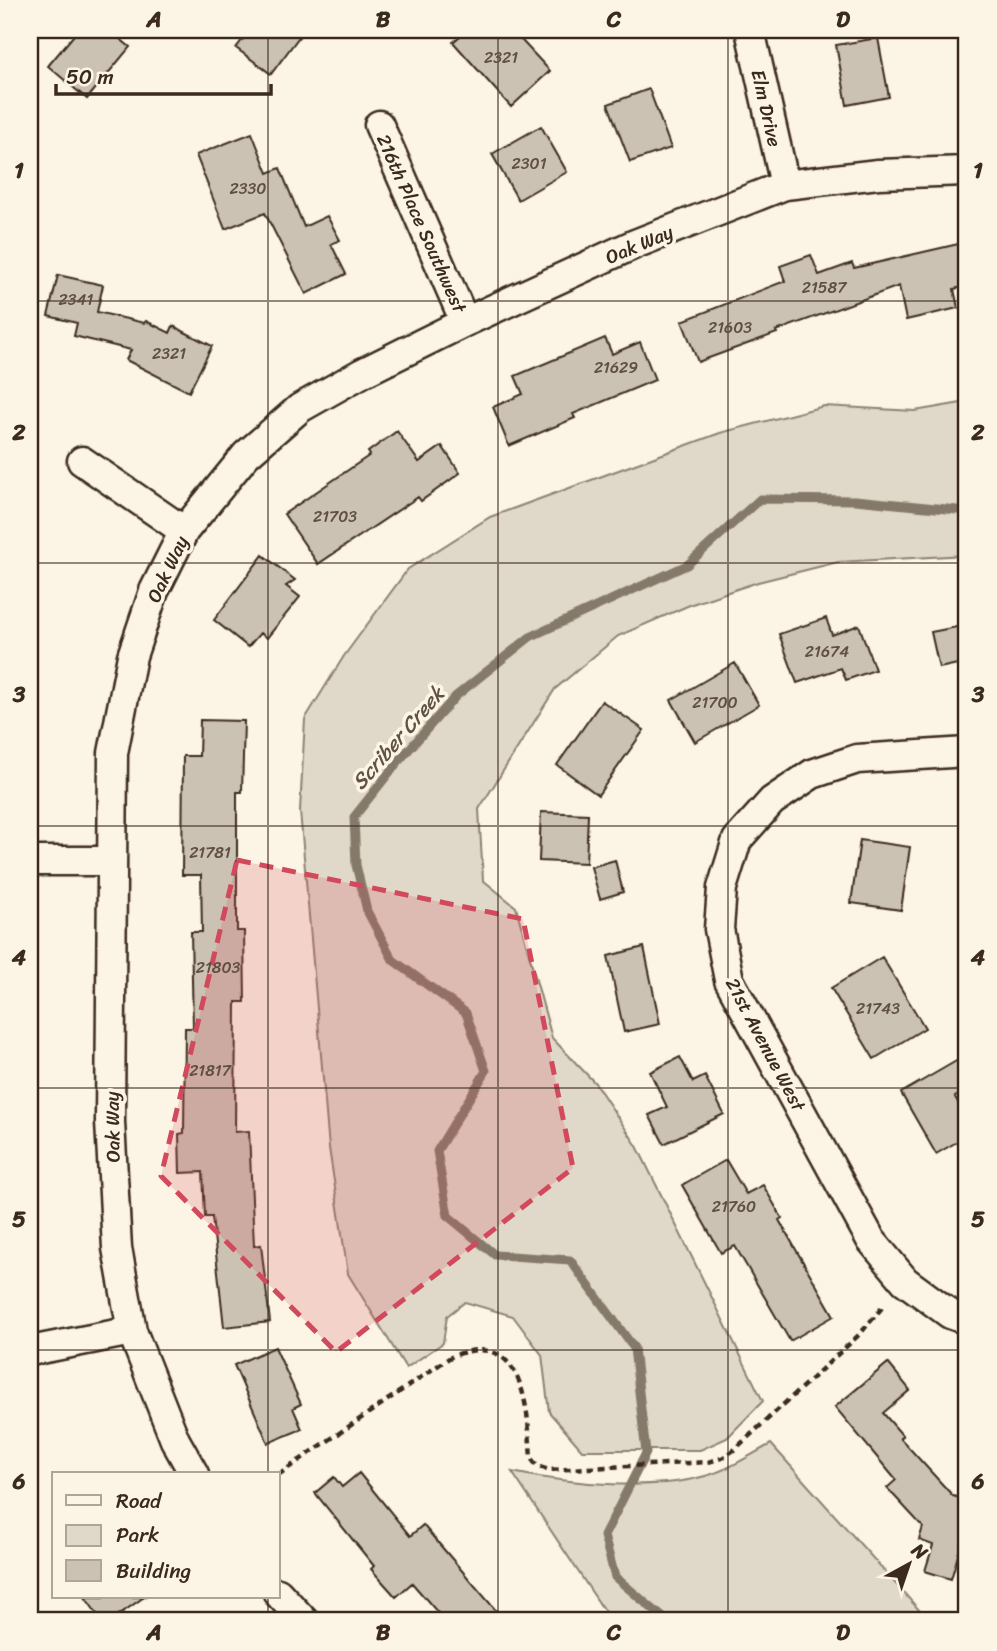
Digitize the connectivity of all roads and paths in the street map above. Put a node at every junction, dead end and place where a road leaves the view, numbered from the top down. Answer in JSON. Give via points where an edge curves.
{"nodes":[{"id":1,"x":750,"y":30,"type":"edge"},
{"id":2,"x":379,"y":125,"type":"dead end"},
{"id":3,"x":967,"y":171,"type":"edge"},
{"id":4,"x":785,"y":186,"type":"junction"},
{"id":5,"x":466,"y":322,"type":"junction"},
{"id":6,"x":82,"y":461,"type":"dead end"},
{"id":7,"x":184,"y":531,"type":"junction"},
{"id":8,"x":967,"y":752,"type":"edge"},
{"id":9,"x":30,"y":861,"type":"edge"},
{"id":10,"x":111,"y":862,"type":"junction"},
{"id":11,"x":885,"y":1304,"type":"dead end"},
{"id":12,"x":967,"y":1320,"type":"edge"},
{"id":13,"x":132,"y":1331,"type":"junction"},
{"id":14,"x":30,"y":1351,"type":"edge"},
{"id":15,"x":193,"y":1472,"type":"edge"},
{"id":16,"x":280,"y":1474,"type":"edge"},
{"id":17,"x":280,"y":1594,"type":"edge"},
{"id":18,"x":304,"y":1621,"type":"edge"}],
"edges":[{"from":1,"to":4,"type":"street","name":"Elm Drive"},
{"from":2,"to":5,"type":"street","name":"216th Place Southwest"},
{"from":3,"to":4,"type":"street","name":"Oak Way","via":[[878,174]]},
{"from":4,"to":5,"type":"street","name":"Oak Way","via":[[635,244]]},
{"from":5,"to":7,"type":"street","name":"Oak Way","via":[[300,408],[246,454]]},
{"from":6,"to":7,"type":"street"},
{"from":7,"to":10,"type":"street","name":"Oak Way","via":[[154,591],[132,656],[113,753]]},
{"from":8,"to":12,"type":"street","name":"21st Avenue West","via":[[857,759],[812,774],[772,802],[737,839],[722,888],[719,929],[729,980],[871,1240],[905,1281],[950,1314]]},
{"from":9,"to":10,"type":"street"},
{"from":10,"to":13,"type":"street","name":"Oak Way","via":[[111,1134],[117,1248]]},
{"from":11,"to":16,"type":"path","via":[[860,1334],[734,1450],[708,1462],[592,1469],[537,1466],[531,1458],[516,1371],[505,1358],[488,1350],[469,1350],[449,1358]]},
{"from":13,"to":14,"type":"street"},
{"from":13,"to":15,"type":"street","name":"Oak Way","via":[[175,1440]]},
{"from":17,"to":18,"type":"street"}]}
